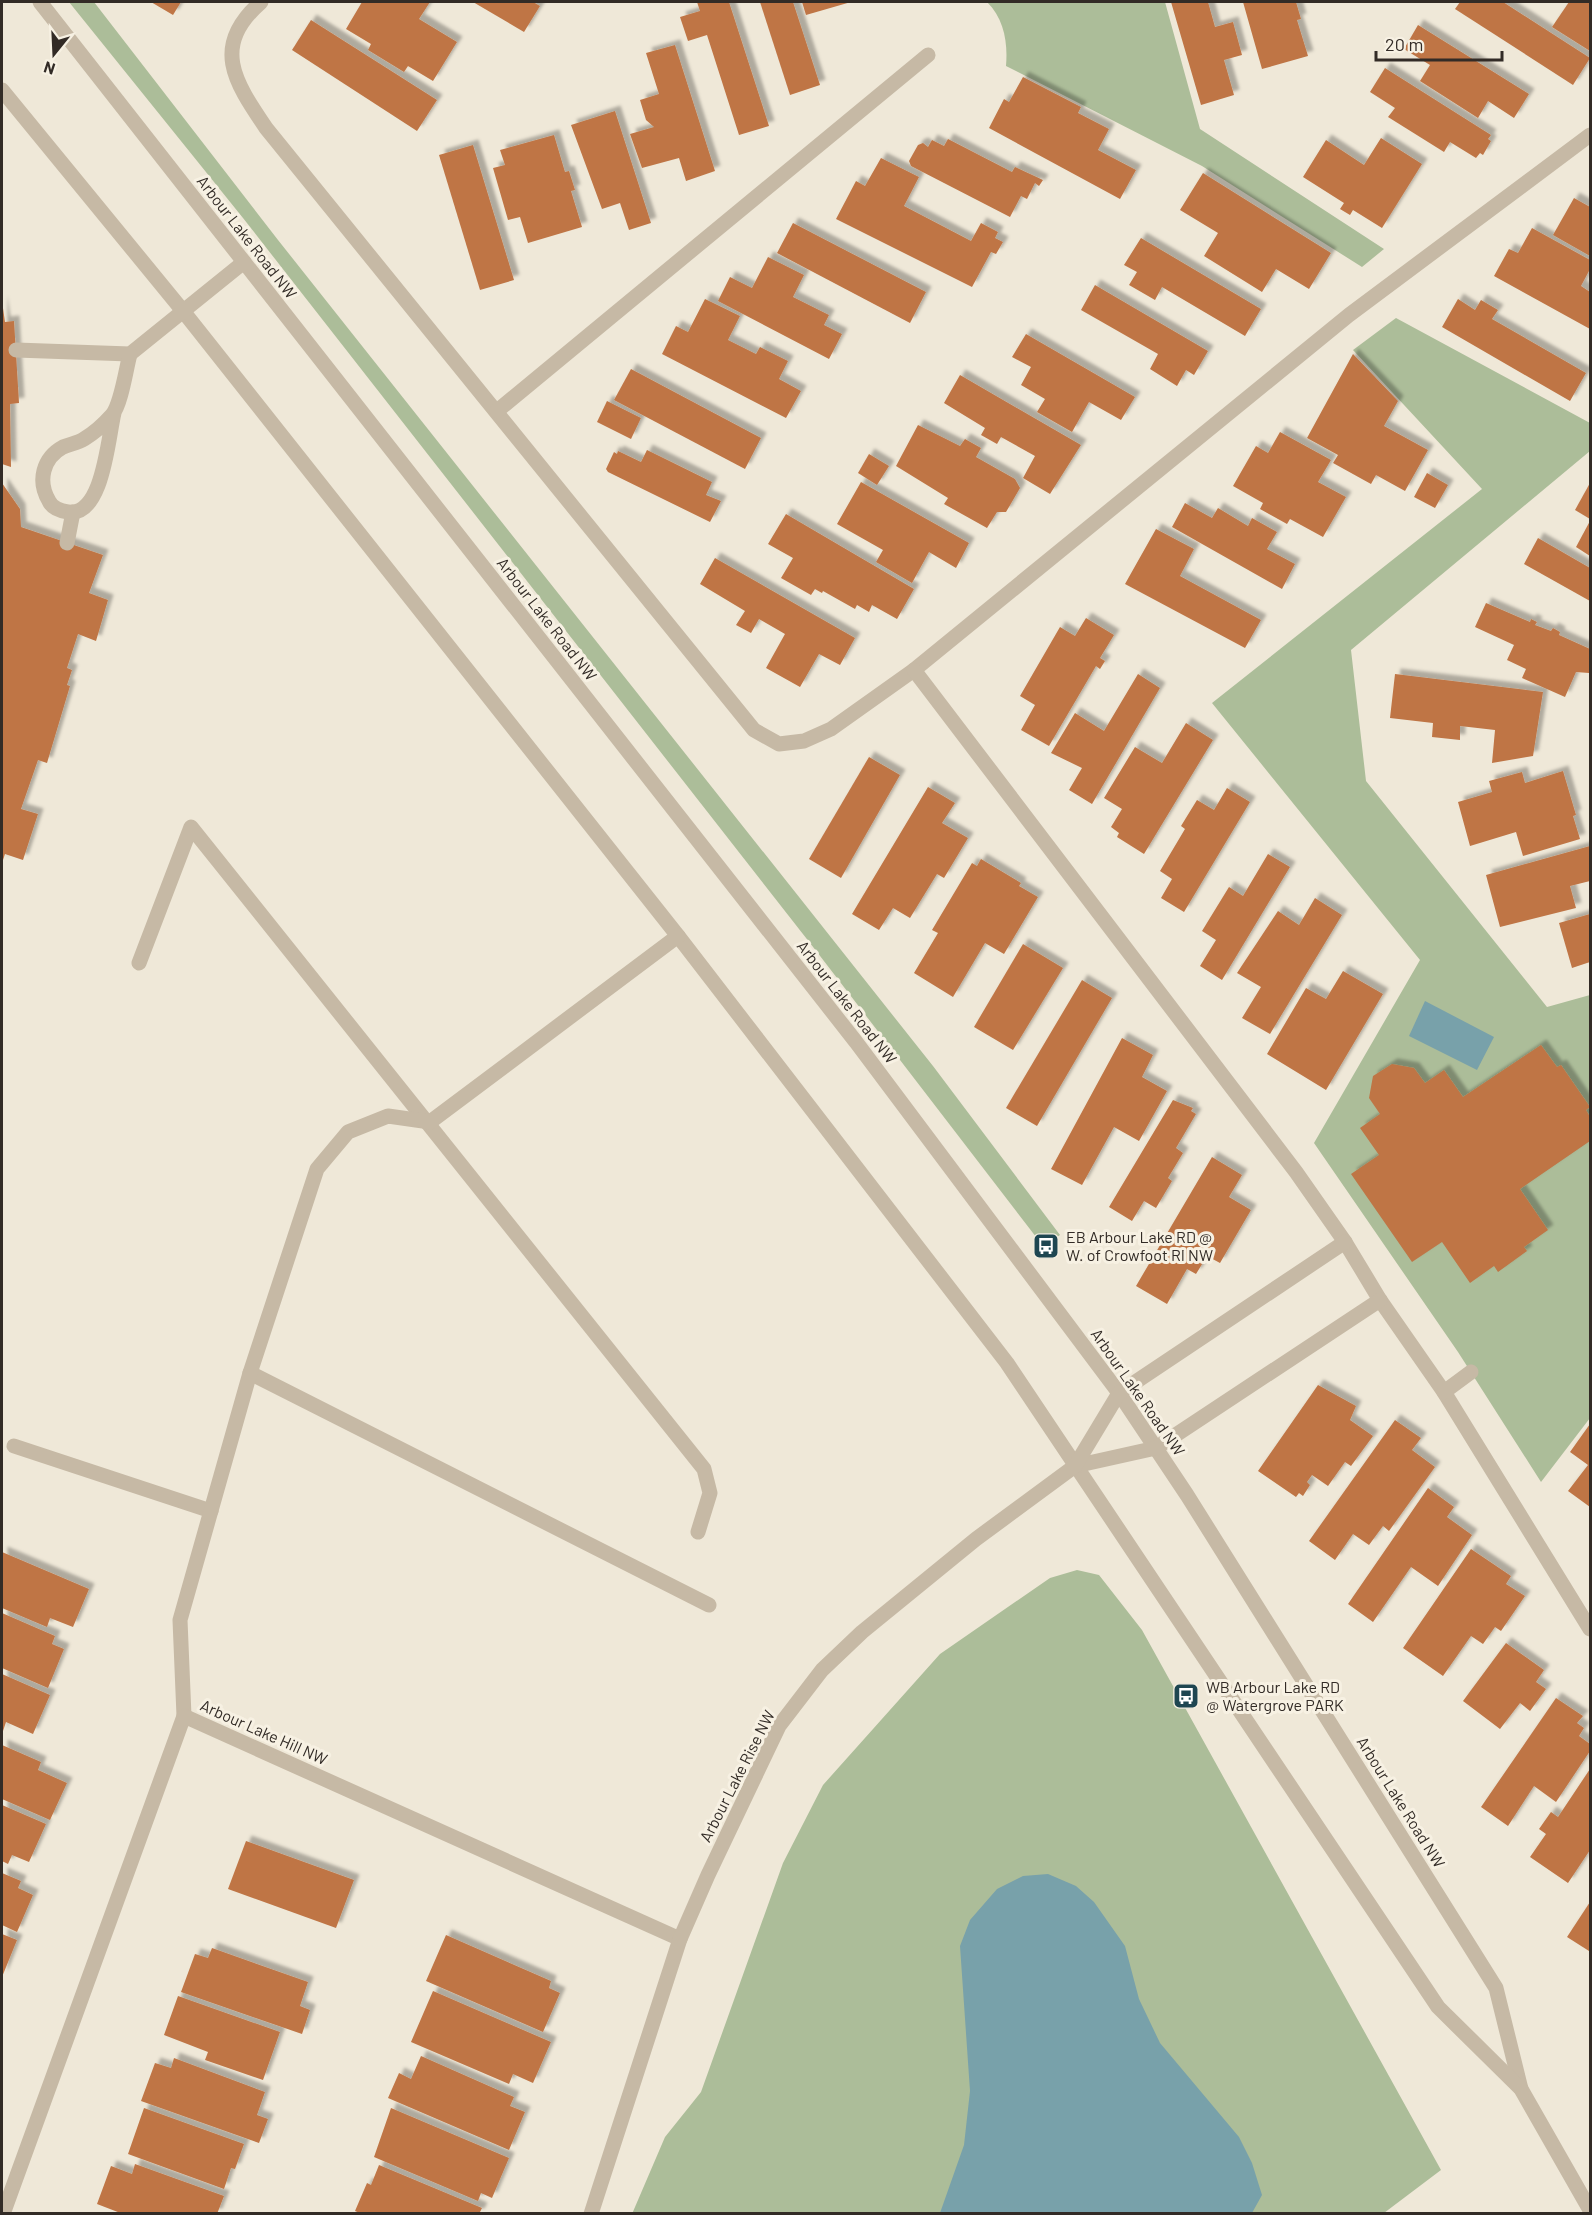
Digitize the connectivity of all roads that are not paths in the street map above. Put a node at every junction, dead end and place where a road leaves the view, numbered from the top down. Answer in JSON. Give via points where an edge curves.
{"nodes":[{"id":1,"x":40,"y":2,"type":"edge"},
{"id":2,"x":261,"y":2,"type":"edge"},
{"id":3,"x":928,"y":55,"type":"dead end"},
{"id":4,"x":2,"y":90,"type":"edge"},
{"id":5,"x":1590,"y":135,"type":"edge"},
{"id":6,"x":244,"y":262,"type":"junction"},
{"id":7,"x":183,"y":310,"type":"junction"},
{"id":8,"x":16,"y":350,"type":"dead end"},
{"id":9,"x":130,"y":354,"type":"junction"},
{"id":10,"x":497,"y":411,"type":"junction"},
{"id":11,"x":114,"y":413,"type":"junction"},
{"id":12,"x":73,"y":512,"type":"junction"},
{"id":13,"x":67,"y":543,"type":"dead end"},
{"id":14,"x":914,"y":670,"type":"junction"},
{"id":15,"x":678,"y":936,"type":"junction"},
{"id":16,"x":139,"y":963,"type":"dead end"},
{"id":17,"x":429,"y":1122,"type":"junction"},
{"id":18,"x":1345,"y":1242,"type":"junction"},
{"id":19,"x":1380,"y":1300,"type":"junction"},
{"id":20,"x":1472,"y":1372,"type":"dead end"},
{"id":21,"x":250,"y":1373,"type":"junction"},
{"id":22,"x":1444,"y":1392,"type":"junction"},
{"id":23,"x":1119,"y":1393,"type":"junction"},
{"id":24,"x":14,"y":1446,"type":"dead end"},
{"id":25,"x":1156,"y":1448,"type":"junction"},
{"id":26,"x":1075,"y":1467,"type":"junction"},
{"id":27,"x":211,"y":1511,"type":"junction"},
{"id":28,"x":698,"y":1532,"type":"dead end"},
{"id":29,"x":709,"y":1605,"type":"dead end"},
{"id":30,"x":1590,"y":1629,"type":"edge"},
{"id":31,"x":184,"y":1716,"type":"junction"},
{"id":32,"x":680,"y":1939,"type":"junction"},
{"id":33,"x":1521,"y":2089,"type":"junction"},
{"id":34,"x":1590,"y":2210,"type":"edge"},
{"id":35,"x":3,"y":2214,"type":"edge"},
{"id":36,"x":591,"y":2214,"type":"edge"}],
"edges":[{"from":1,"to":6,"type":"street","name":"Arbour Lake Road NW"},
{"from":2,"to":10,"type":"street","via":[[244,16],[230,49],[232,73],[244,96]]},
{"from":3,"to":10,"type":"street"},
{"from":4,"to":7,"type":"street","name":"Arbour Lake Road NW"},
{"from":5,"to":14,"type":"street","via":[[1349,315]]},
{"from":6,"to":7,"type":"street"},
{"from":6,"to":23,"type":"street","name":"Arbour Lake Road NW","via":[[856,1042]]},
{"from":7,"to":9,"type":"street"},
{"from":7,"to":15,"type":"street","name":"Arbour Lake Road NW"},
{"from":8,"to":9,"type":"street"},
{"from":9,"to":11,"type":"street"},
{"from":10,"to":14,"type":"street","via":[[754,730],[779,744],[804,741],[831,729]]},
{"from":11,"to":12,"type":"street","via":[[96,494],[86,508]]},
{"from":11,"to":12,"type":"street","via":[[82,441],[51,455],[43,467],[43,487],[50,503],[60,511]]},
{"from":12,"to":13,"type":"street"},
{"from":14,"to":18,"type":"street"},
{"from":15,"to":17,"type":"street"},
{"from":15,"to":26,"type":"street","name":"Arbour Lake Road NW","via":[[1007,1363]]},
{"from":16,"to":17,"type":"street","via":[[191,827]]},
{"from":17,"to":21,"type":"street","via":[[388,1116],[348,1132],[317,1168]]},
{"from":17,"to":28,"type":"street","via":[[704,1469],[710,1493]]},
{"from":18,"to":19,"type":"street"},
{"from":18,"to":23,"type":"street"},
{"from":19,"to":22,"type":"street"},
{"from":19,"to":25,"type":"street"},
{"from":20,"to":22,"type":"street"},
{"from":21,"to":27,"type":"street"},
{"from":21,"to":29,"type":"street"},
{"from":22,"to":30,"type":"street"},
{"from":23,"to":25,"type":"street","name":"Arbour Lake Road NW"},
{"from":23,"to":26,"type":"street"},
{"from":24,"to":27,"type":"street"},
{"from":25,"to":26,"type":"street"},
{"from":25,"to":33,"type":"street","name":"Arbour Lake Road NW","via":[[1496,1988]]},
{"from":26,"to":32,"type":"street","name":"Arbour Lake Rise NW","via":[[976,1539],[862,1632],[822,1670],[779,1726]]},
{"from":26,"to":33,"type":"street","name":"Arbour Lake Road NW","via":[[1438,2007]]},
{"from":27,"to":31,"type":"street","via":[[180,1620]]},
{"from":31,"to":32,"type":"street","name":"Arbour Lake Hill NW"},
{"from":31,"to":35,"type":"street","name":"Arbour Lake Hill NW"},
{"from":32,"to":36,"type":"street","name":"Arbour Lake Rise NW"},
{"from":33,"to":34,"type":"street","name":"Arbour Lake Road NW"}]}
